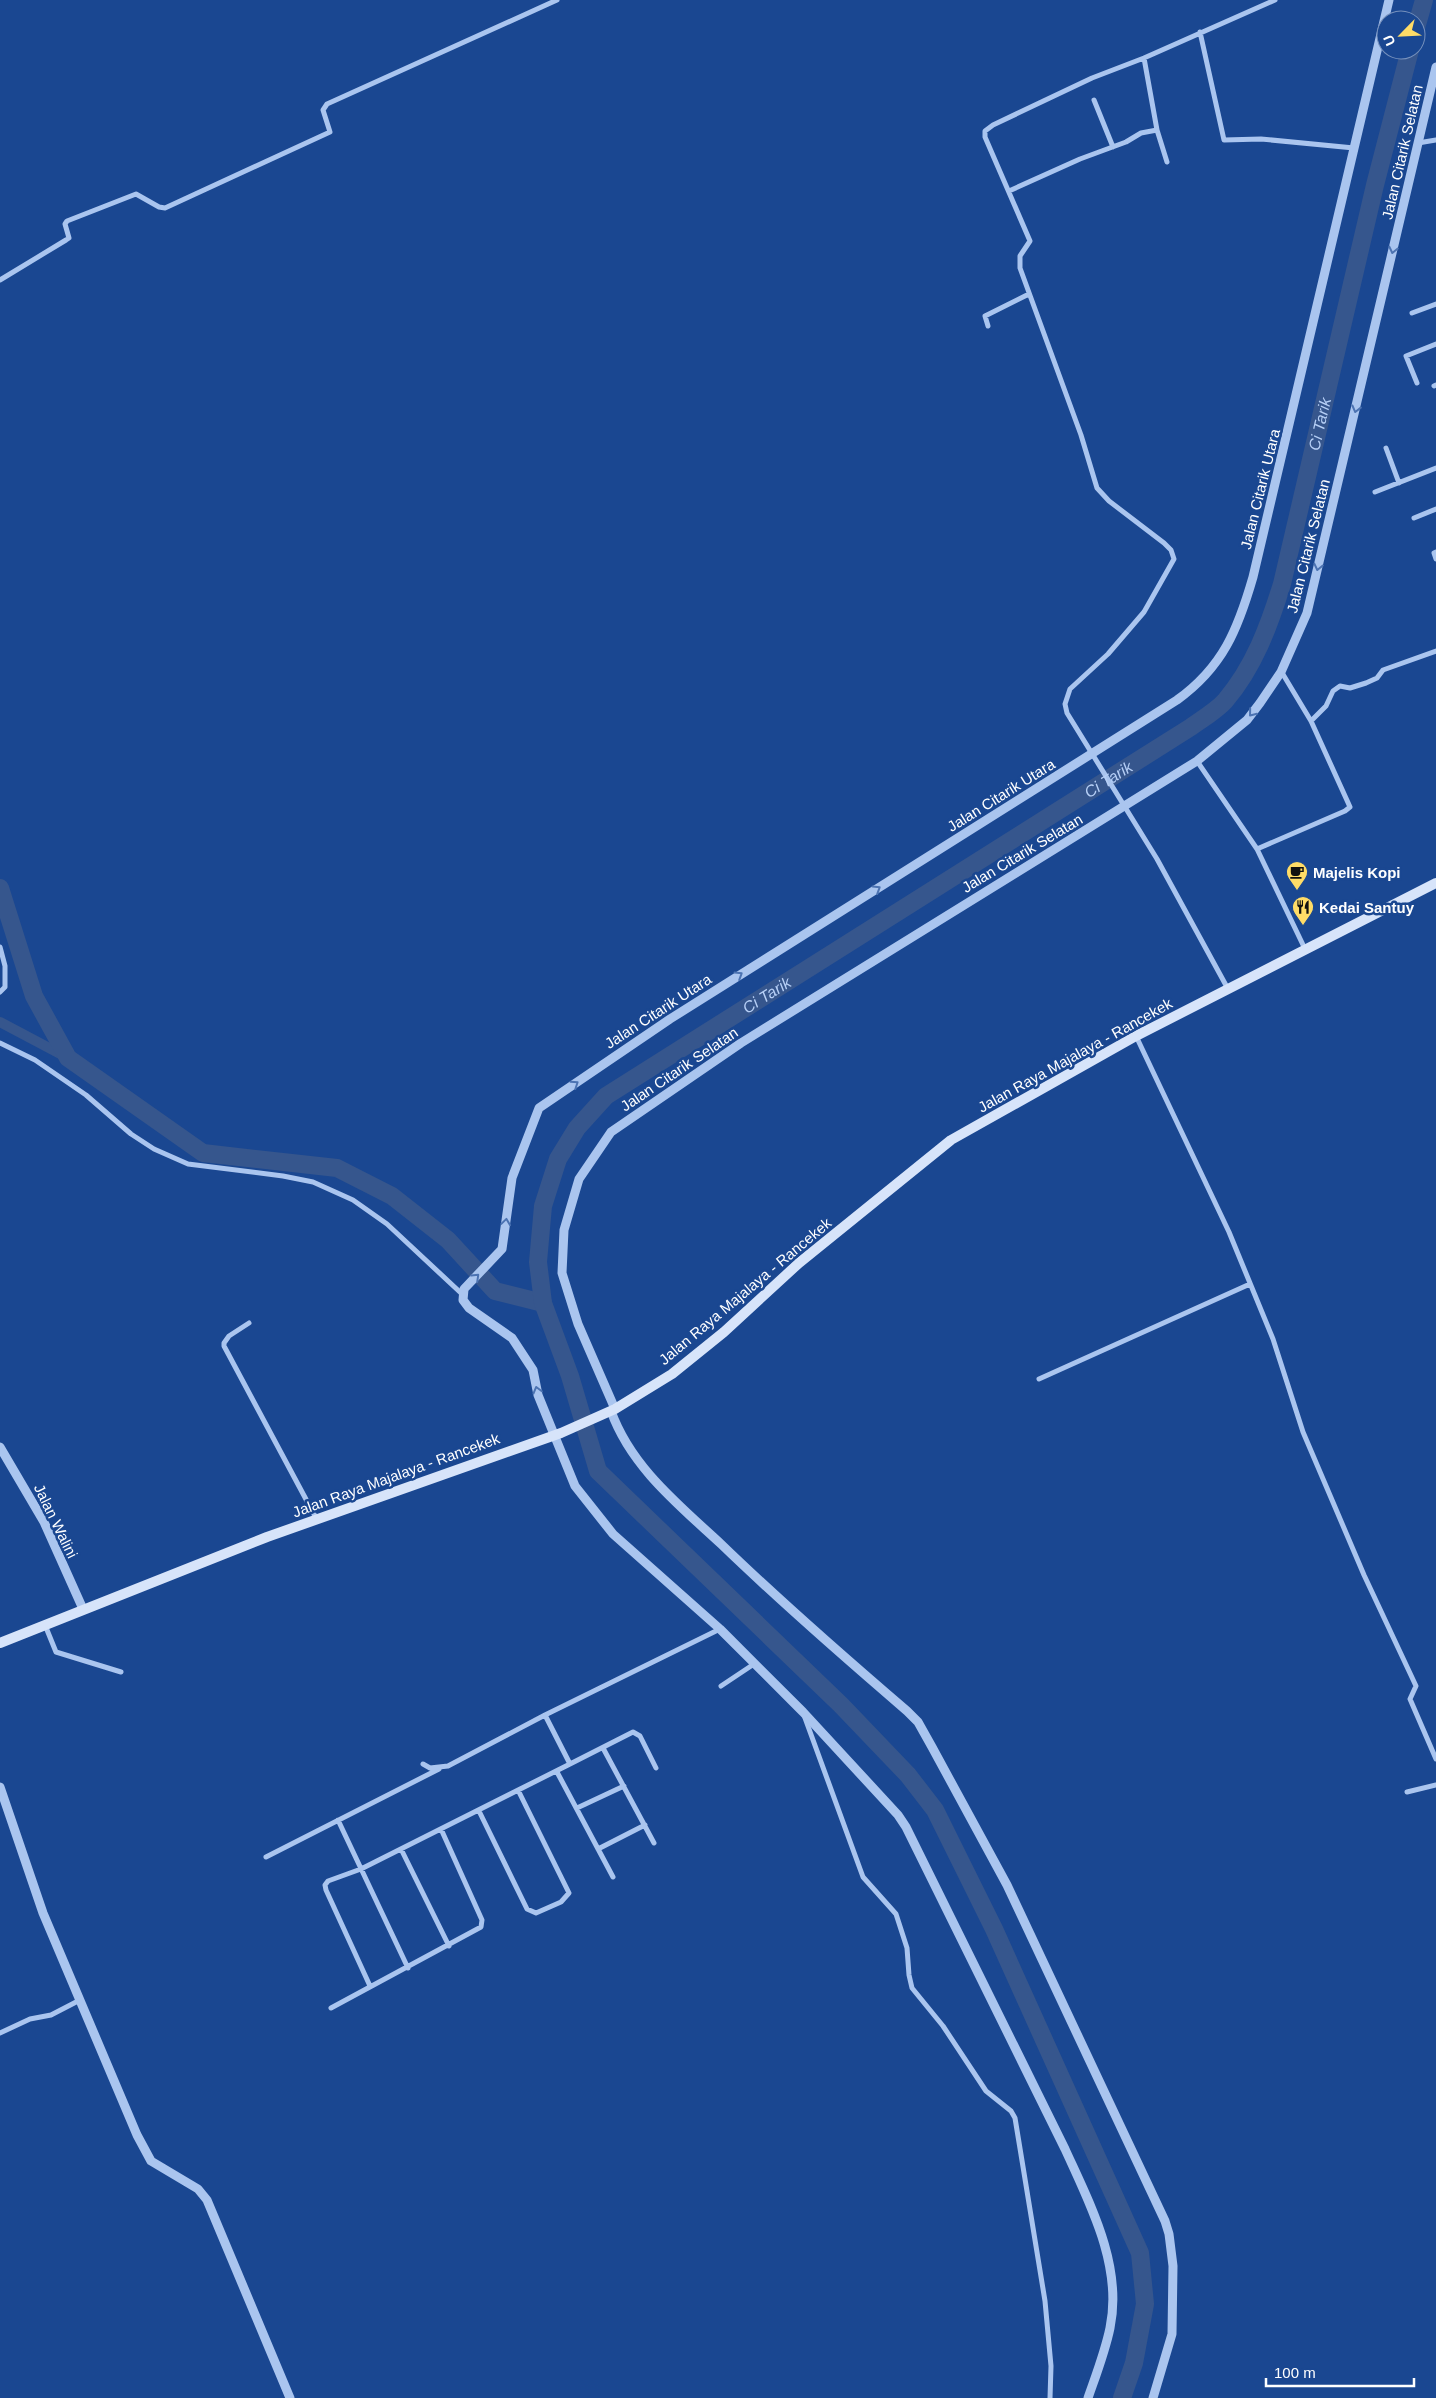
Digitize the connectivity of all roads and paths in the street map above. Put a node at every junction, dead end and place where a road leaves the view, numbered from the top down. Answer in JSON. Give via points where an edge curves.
{"nodes":[{"id":1,"x":557,"y":0,"type":"edge"},
{"id":2,"x":1275,"y":0,"type":"edge"},
{"id":3,"x":1389,"y":0,"type":"edge"},
{"id":4,"x":1200,"y":32,"type":"junction"},
{"id":5,"x":1144,"y":58,"type":"junction"},
{"id":6,"x":1436,"y":67,"type":"edge"},
{"id":7,"x":1094,"y":100,"type":"dead end"},
{"id":8,"x":1157,"y":130,"type":"junction"},
{"id":9,"x":1436,"y":140,"type":"edge"},
{"id":10,"x":1418,"y":143,"type":"junction"},
{"id":11,"x":1113,"y":147,"type":"junction"},
{"id":12,"x":1356,"y":148,"type":"junction"},
{"id":13,"x":1167,"y":162,"type":"dead end"},
{"id":14,"x":1009,"y":191,"type":"junction"},
{"id":15,"x":0,"y":280,"type":"edge"},
{"id":16,"x":1029,"y":294,"type":"junction"},
{"id":17,"x":1436,"y":304,"type":"edge"},
{"id":18,"x":1412,"y":313,"type":"dead end"},
{"id":19,"x":988,"y":326,"type":"dead end"},
{"id":20,"x":1436,"y":344,"type":"edge"},
{"id":21,"x":1417,"y":383,"type":"dead end"},
{"id":22,"x":1386,"y":448,"type":"dead end"},
{"id":23,"x":1436,"y":468,"type":"edge"},
{"id":24,"x":1399,"y":483,"type":"junction"},
{"id":25,"x":1375,"y":492,"type":"dead end"},
{"id":26,"x":1436,"y":509,"type":"edge"},
{"id":27,"x":1414,"y":518,"type":"dead end"},
{"id":28,"x":1436,"y":552,"type":"edge"},
{"id":29,"x":1436,"y":559,"type":"edge"},
{"id":30,"x":1436,"y":651,"type":"edge"},
{"id":31,"x":1282,"y":671,"type":"junction"},
{"id":32,"x":1311,"y":721,"type":"junction"},
{"id":33,"x":1093,"y":756,"type":"junction"},
{"id":34,"x":1197,"y":760,"type":"junction"},
{"id":35,"x":1124,"y":804,"type":"junction"},
{"id":36,"x":1257,"y":849,"type":"junction"},
{"id":37,"x":1436,"y":883,"type":"edge"},
{"id":38,"x":0,"y":946,"type":"edge"},
{"id":39,"x":1304,"y":949,"type":"junction"},
{"id":40,"x":1228,"y":990,"type":"junction"},
{"id":41,"x":0,"y":992,"type":"edge"},
{"id":42,"x":1136,"y":1036,"type":"junction"},
{"id":43,"x":0,"y":1043,"type":"edge"},
{"id":44,"x":1250,"y":1284,"type":"junction"},
{"id":45,"x":463,"y":1292,"type":"junction"},
{"id":46,"x":250,"y":1323,"type":"dead end"},
{"id":47,"x":1039,"y":1379,"type":"dead end"},
{"id":48,"x":613,"y":1410,"type":"junction"},
{"id":49,"x":558,"y":1434,"type":"junction"},
{"id":50,"x":0,"y":1447,"type":"edge"},
{"id":51,"x":316,"y":1518,"type":"junction"},
{"id":52,"x":83,"y":1609,"type":"junction"},
{"id":53,"x":45,"y":1625,"type":"junction"},
{"id":54,"x":720,"y":1629,"type":"junction"},
{"id":55,"x":0,"y":1643,"type":"edge"},
{"id":56,"x":754,"y":1664,"type":"junction"},
{"id":57,"x":121,"y":1672,"type":"dead end"},
{"id":58,"x":721,"y":1686,"type":"dead end"},
{"id":59,"x":803,"y":1712,"type":"junction"},
{"id":60,"x":545,"y":1715,"type":"junction"},
{"id":61,"x":603,"y":1748,"type":"junction"},
{"id":62,"x":1436,"y":1759,"type":"edge"},
{"id":63,"x":423,"y":1764,"type":"dead end"},
{"id":64,"x":570,"y":1764,"type":"junction"},
{"id":65,"x":439,"y":1768,"type":"junction"},
{"id":66,"x":656,"y":1768,"type":"dead end"},
{"id":67,"x":557,"y":1772,"type":"junction"},
{"id":68,"x":1436,"y":1785,"type":"edge"},
{"id":69,"x":624,"y":1786,"type":"junction"},
{"id":70,"x":0,"y":1787,"type":"edge"},
{"id":71,"x":518,"y":1790,"type":"junction"},
{"id":72,"x":1408,"y":1792,"type":"dead end"},
{"id":73,"x":577,"y":1808,"type":"junction"},
{"id":74,"x":479,"y":1811,"type":"junction"},
{"id":75,"x":338,"y":1820,"type":"junction"},
{"id":76,"x":645,"y":1825,"type":"junction"},
{"id":77,"x":441,"y":1829,"type":"junction"},
{"id":78,"x":654,"y":1843,"type":"dead end"},
{"id":79,"x":401,"y":1849,"type":"junction"},
{"id":80,"x":598,"y":1849,"type":"junction"},
{"id":81,"x":266,"y":1857,"type":"dead end"},
{"id":82,"x":361,"y":1869,"type":"junction"},
{"id":83,"x":613,"y":1877,"type":"dead end"},
{"id":84,"x":449,"y":1946,"type":"junction"},
{"id":85,"x":408,"y":1968,"type":"junction"},
{"id":86,"x":370,"y":1986,"type":"junction"},
{"id":87,"x":80,"y":2000,"type":"junction"},
{"id":88,"x":332,"y":2008,"type":"dead end"},
{"id":89,"x":0,"y":2033,"type":"edge"},
{"id":90,"x":290,"y":2398,"type":"edge"},
{"id":91,"x":1050,"y":2398,"type":"edge"},
{"id":92,"x":1088,"y":2398,"type":"edge"},
{"id":93,"x":1153,"y":2398,"type":"edge"}],
"edges":[{"from":1,"to":15,"type":"street","via":[[327,104],[323,110],[330,129],[324,135],[165,208],[136,194],[67,221],[69,238]]},
{"from":2,"to":4,"type":"street"},
{"from":3,"to":12,"type":"street","name":"Jalan Citarik Utara"},
{"from":4,"to":5,"type":"street"},
{"from":4,"to":12,"type":"street","via":[[1224,140],[1261,139]]},
{"from":5,"to":8,"type":"street"},
{"from":5,"to":14,"type":"street","via":[[1092,78],[987,128],[985,137]]},
{"from":6,"to":10,"type":"street","name":"Jalan Citarik Selatan"},
{"from":7,"to":11,"type":"street"},
{"from":8,"to":11,"type":"street","via":[[1141,133]]},
{"from":8,"to":13,"type":"street"},
{"from":9,"to":10,"type":"street"},
{"from":10,"to":31,"type":"street","name":"Jalan Citarik Selatan","one_way":true,"via":[[1307,613]]},
{"from":11,"to":14,"type":"street"},
{"from":12,"to":33,"type":"street","name":"Jalan Citarik Utara","via":[[1243,613],[1227,648],[1198,685]]},
{"from":14,"to":16,"type":"street","via":[[1030,242],[1020,256],[1020,268]]},
{"from":16,"to":19,"type":"street","via":[[985,316]]},
{"from":16,"to":33,"type":"street","via":[[1081,435],[1096,488],[1164,543],[1174,559],[1144,612],[1066,697],[1067,713]]},
{"from":17,"to":18,"type":"street"},
{"from":20,"to":21,"type":"street","via":[[1406,356]]},
{"from":22,"to":24,"type":"street"},
{"from":23,"to":24,"type":"street"},
{"from":24,"to":25,"type":"street"},
{"from":26,"to":27,"type":"street"},
{"from":28,"to":29,"type":"street"},
{"from":30,"to":32,"type":"street","via":[[1385,669],[1366,683],[1350,688],[1340,686]]},
{"from":31,"to":32,"type":"street"},
{"from":31,"to":34,"type":"street","name":"Jalan Citarik Selatan","one_way":true,"via":[[1246,720]]},
{"from":32,"to":36,"type":"street","via":[[1350,807],[1346,812]]},
{"from":33,"to":35,"type":"street"},
{"from":45,"to":33,"type":"street","name":"Jalan Citarik Utara","one_way":true,"via":[[502,1249],[512,1178],[539,1108],[670,1018]]},
{"from":34,"to":35,"type":"street","name":"Jalan Citarik Selatan"},
{"from":34,"to":36,"type":"street"},
{"from":35,"to":40,"type":"street"},
{"from":35,"to":48,"type":"street","name":"Jalan Citarik Selatan","via":[[741,1043],[612,1132],[579,1179],[564,1230],[562,1273],[578,1324]]},
{"from":36,"to":39,"type":"street"},
{"from":37,"to":39,"type":"main road","name":"Jalan Raya Majalaya - Rancekek"},
{"from":38,"to":41,"type":"street","via":[[6,977]]},
{"from":39,"to":40,"type":"main road","name":"Jalan Raya Majalaya - Rancekek"},
{"from":40,"to":42,"type":"main road","name":"Jalan Raya Majalaya - Rancekek"},
{"from":42,"to":44,"type":"street","via":[[1229,1232]]},
{"from":42,"to":48,"type":"main road","name":"Jalan Raya Majalaya - Rancekek","via":[[951,1140],[799,1263],[724,1332],[672,1374]]},
{"from":43,"to":45,"type":"street","via":[[35,1060],[86,1095],[131,1134],[163,1153],[188,1164],[313,1182],[353,1200],[387,1224]]},
{"from":44,"to":47,"type":"street"},
{"from":44,"to":62,"type":"street","via":[[1273,1339],[1303,1432],[1416,1686],[1410,1699]]},
{"from":49,"to":45,"type":"street","one_way":true,"via":[[538,1395],[533,1370],[512,1338],[469,1308],[463,1300]]},
{"from":46,"to":51,"type":"street","via":[[230,1336],[224,1346]]},
{"from":48,"to":49,"type":"main road","name":"Jalan Raya Majalaya - Rancekek"},
{"from":48,"to":93,"type":"street","name":"Jalan Citarik Selatan","via":[[634,1456],[656,1483],[772,1594],[918,1722],[1007,1886],[1169,2234],[1173,2274],[1172,2334]]},
{"from":49,"to":51,"type":"main road","name":"Jalan Raya Majalaya - Rancekek"},
{"from":49,"to":54,"type":"street","via":[[575,1486],[613,1534]]},
{"from":50,"to":52,"type":"street","name":"Jalan Walini","via":[[44,1522]]},
{"from":51,"to":52,"type":"main road","name":"Jalan Raya Majalaya - Rancekek"},
{"from":52,"to":53,"type":"main road","name":"Jalan Raya Majalaya - Rancekek"},
{"from":53,"to":55,"type":"main road","name":"Jalan Raya Majalaya - Rancekek"},
{"from":53,"to":57,"type":"street","via":[[56,1652]]},
{"from":54,"to":56,"type":"street"},
{"from":54,"to":60,"type":"street"},
{"from":56,"to":58,"type":"street"},
{"from":56,"to":59,"type":"street"},
{"from":59,"to":91,"type":"street","via":[[863,1877],[891,1906],[900,1924],[908,1948],[912,1988],[943,2026],[986,2091],[1015,2118],[1046,2301]]},
{"from":59,"to":92,"type":"street","via":[[906,1826],[1002,2017],[1087,2197],[1110,2264],[1112,2308],[1110,2329]]},
{"from":60,"to":64,"type":"street"},
{"from":60,"to":65,"type":"street"},
{"from":61,"to":64,"type":"street"},
{"from":61,"to":66,"type":"street","via":[[634,1732],[640,1736]]},
{"from":61,"to":69,"type":"street"},
{"from":63,"to":65,"type":"street"},
{"from":64,"to":67,"type":"street"},
{"from":65,"to":75,"type":"street"},
{"from":67,"to":71,"type":"street"},
{"from":67,"to":73,"type":"street"},
{"from":68,"to":72,"type":"street"},
{"from":69,"to":73,"type":"street"},
{"from":69,"to":76,"type":"street"},
{"from":70,"to":87,"type":"street","via":[[40,1905]]},
{"from":71,"to":74,"type":"street"},
{"from":71,"to":74,"type":"street","via":[[569,1893],[560,1902],[536,1913],[528,1909]]},
{"from":73,"to":80,"type":"street"},
{"from":74,"to":77,"type":"street"},
{"from":75,"to":81,"type":"street"},
{"from":75,"to":82,"type":"street"},
{"from":76,"to":78,"type":"street"},
{"from":76,"to":80,"type":"street"},
{"from":77,"to":79,"type":"street"},
{"from":77,"to":84,"type":"street","via":[[482,1920],[479,1930]]},
{"from":79,"to":82,"type":"street"},
{"from":79,"to":84,"type":"street"},
{"from":80,"to":83,"type":"street"},
{"from":82,"to":85,"type":"street"},
{"from":82,"to":86,"type":"street","via":[[330,1879],[325,1885]]},
{"from":84,"to":85,"type":"street"},
{"from":85,"to":86,"type":"street"},
{"from":86,"to":88,"type":"street"},
{"from":87,"to":89,"type":"street","via":[[51,2015],[30,2019]]},
{"from":87,"to":90,"type":"street","via":[[151,2161],[198,2189],[207,2200]]}]}
